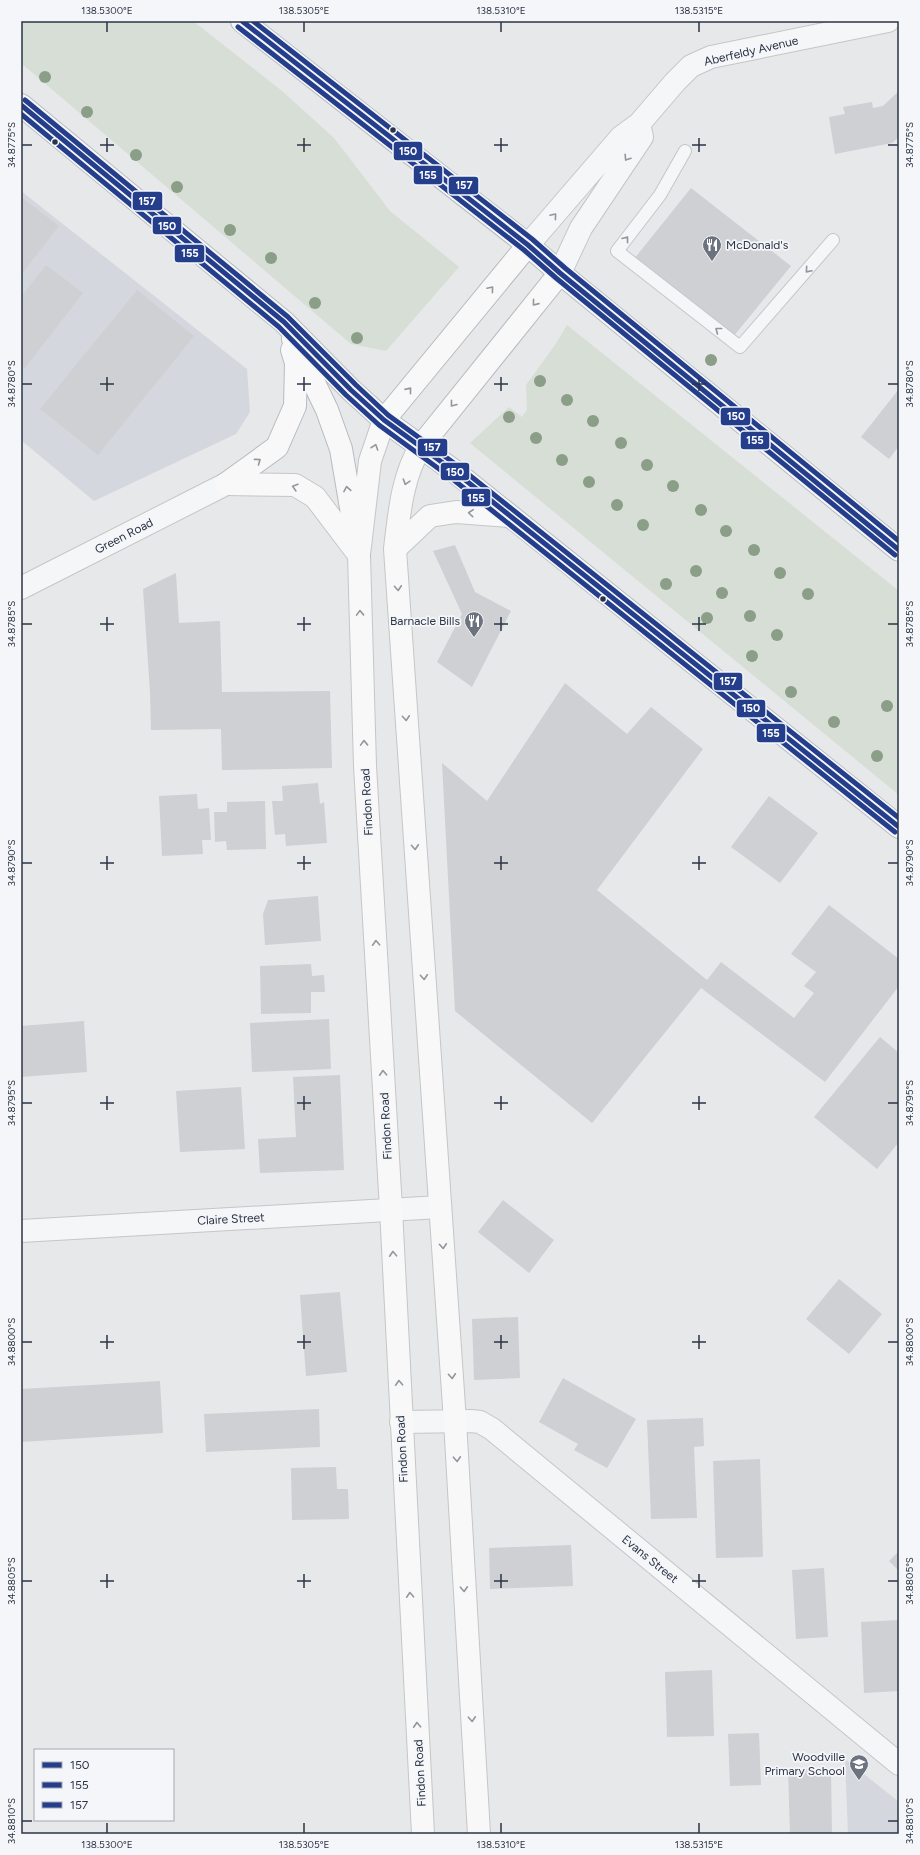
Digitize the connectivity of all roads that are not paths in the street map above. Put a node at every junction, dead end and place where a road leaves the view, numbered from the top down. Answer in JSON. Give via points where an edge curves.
{"nodes":[{"id":1,"x":242,"y":21,"type":"edge"},
{"id":2,"x":888,"y":21,"type":"edge"},
{"id":3,"x":21,"y":104,"type":"edge"},
{"id":4,"x":639,"y":124,"type":"junction"},
{"id":5,"x":685,"y":151,"type":"dead end"},
{"id":6,"x":833,"y":240,"type":"dead end"},
{"id":7,"x":528,"y":245,"type":"junction"},
{"id":8,"x":560,"y":273,"type":"junction"},
{"id":9,"x":284,"y":322,"type":"junction"},
{"id":10,"x":384,"y":420,"type":"junction"},
{"id":11,"x":420,"y":446,"type":"junction"},
{"id":12,"x":226,"y":484,"type":"junction"},
{"id":13,"x":510,"y":516,"type":"junction"},
{"id":14,"x":395,"y":549,"type":"junction"},
{"id":15,"x":899,"y":550,"type":"edge"},
{"id":16,"x":359,"y":555,"type":"junction"},
{"id":17,"x":21,"y":588,"type":"edge"},
{"id":18,"x":899,"y":827,"type":"edge"},
{"id":19,"x":440,"y":1207,"type":"junction"},
{"id":20,"x":391,"y":1209,"type":"junction"},
{"id":21,"x":21,"y":1231,"type":"edge"},
{"id":22,"x":455,"y":1420,"type":"junction"},
{"id":23,"x":401,"y":1422,"type":"junction"},
{"id":24,"x":899,"y":1764,"type":"edge"},
{"id":25,"x":423,"y":1834,"type":"edge"},
{"id":26,"x":479,"y":1834,"type":"edge"}],
"edges":[{"from":1,"to":7,"type":"main road"},
{"from":2,"to":4,"type":"street","name":"Aberfeldy Avenue","via":[[711,57],[691,66]]},
{"from":3,"to":9,"type":"main road"},
{"from":7,"to":4,"type":"street","name":"Aberfeldy Avenue","one_way":true,"via":[[621,137]]},
{"from":4,"to":8,"type":"street","one_way":true,"via":[[642,137],[581,228]]},
{"from":6,"to":5,"type":"lane","one_way":true,"via":[[740,347],[617,251],[660,195]]},
{"from":7,"to":8,"type":"main road"},
{"from":10,"to":7,"type":"main road","one_way":true},
{"from":8,"to":11,"type":"main road","one_way":true},
{"from":8,"to":15,"type":"main road"},
{"from":9,"to":10,"type":"main road"},
{"from":12,"to":9,"type":"main road","one_way":true,"via":[[277,447],[295,406],[296,363]]},
{"from":16,"to":9,"type":"main road","one_way":true,"via":[[341,449],[327,410]]},
{"from":10,"to":11,"type":"main road"},
{"from":16,"to":10,"type":"main road","name":"Findon Road","one_way":true,"via":[[369,468]]},
{"from":11,"to":13,"type":"main road"},
{"from":11,"to":14,"type":"main road","one_way":true,"via":[[405,486]]},
{"from":16,"to":12,"type":"main road","one_way":true,"via":[[315,497],[295,485]]},
{"from":12,"to":17,"type":"street","name":"Green Road"},
{"from":13,"to":14,"type":"main road","one_way":true,"via":[[456,512],[430,516]]},
{"from":13,"to":18,"type":"main road"},
{"from":14,"to":19,"type":"main road","one_way":true},
{"from":20,"to":16,"type":"main road","name":"Findon Road","one_way":true,"via":[[365,766]]},
{"from":19,"to":20,"type":"street","name":"Claire Street"},
{"from":19,"to":22,"type":"main road","one_way":true},
{"from":20,"to":21,"type":"street","name":"Claire Street"},
{"from":23,"to":20,"type":"main road","name":"Findon Road","one_way":true},
{"from":22,"to":23,"type":"street","name":"Evans Street"},
{"from":22,"to":24,"type":"street","name":"Evans Street","via":[[480,1422],[492,1429]]},
{"from":22,"to":26,"type":"main road","one_way":true},
{"from":25,"to":23,"type":"main road","name":"Findon Road","one_way":true}]}
